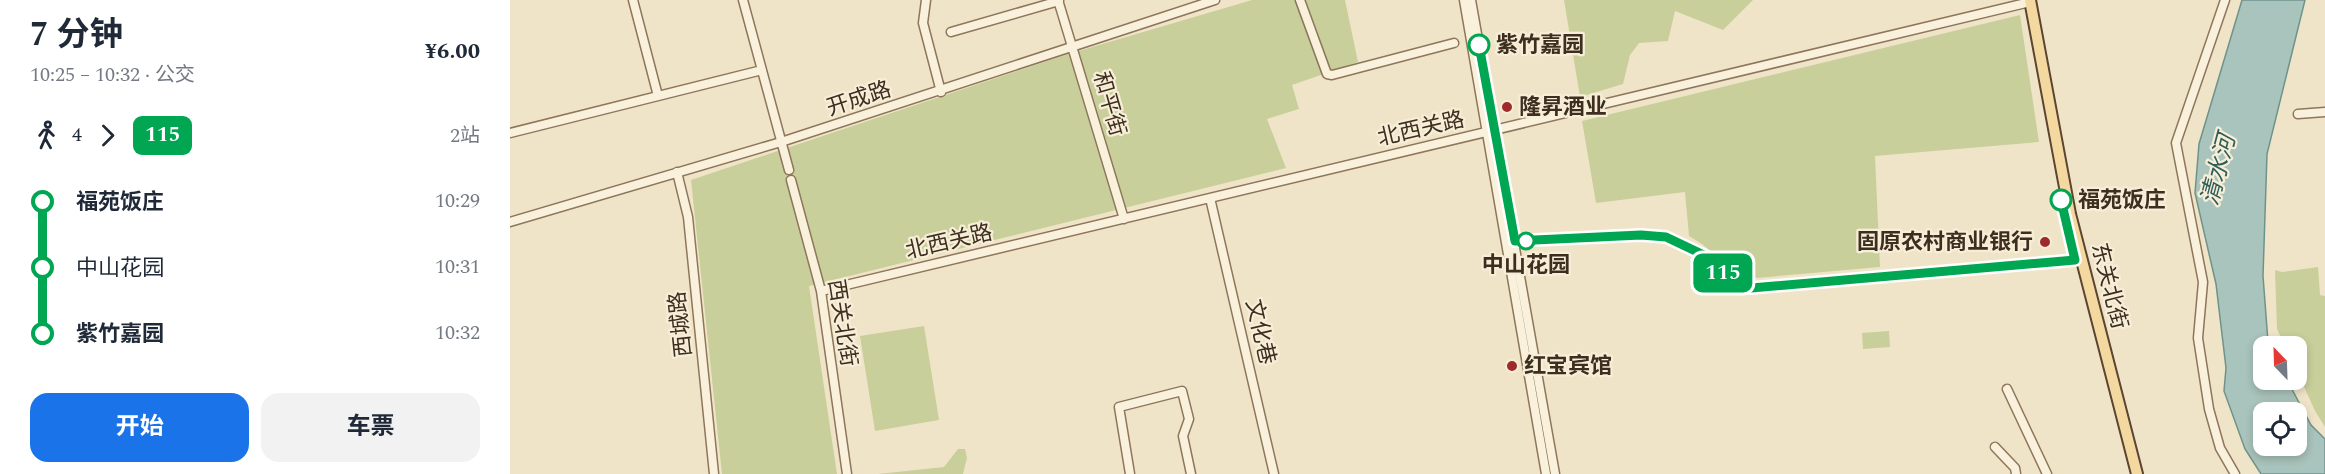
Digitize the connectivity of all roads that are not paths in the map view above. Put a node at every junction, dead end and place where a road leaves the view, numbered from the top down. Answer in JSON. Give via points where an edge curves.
{"nodes":[{"id":1,"x":633,"y":0,"type":"edge"},
{"id":2,"x":744,"y":0,"type":"edge"},
{"id":3,"x":926,"y":0,"type":"edge"},
{"id":4,"x":1215,"y":0,"type":"edge"},
{"id":5,"x":1300,"y":0,"type":"edge"},
{"id":6,"x":1464,"y":0,"type":"edge"},
{"id":7,"x":1471,"y":0,"type":"edge"},
{"id":8,"x":2224,"y":0,"type":"edge"},
{"id":9,"x":1058,"y":1,"type":"edge"},
{"id":10,"x":2026,"y":1,"type":"edge"},
{"id":11,"x":951,"y":32,"type":"dead end"},
{"id":12,"x":1454,"y":43,"type":"dead end"},
{"id":13,"x":1073,"y":46,"type":"junction"},
{"id":14,"x":762,"y":70,"type":"junction"},
{"id":15,"x":941,"y":92,"type":"junction"},
{"id":16,"x":658,"y":96,"type":"junction"},
{"id":17,"x":2325,"y":112,"type":"edge"},
{"id":18,"x":2298,"y":114,"type":"dead end"},
{"id":19,"x":1491,"y":131,"type":"junction"},
{"id":20,"x":510,"y":133,"type":"edge"},
{"id":21,"x":781,"y":142,"type":"junction"},
{"id":22,"x":789,"y":170,"type":"dead end"},
{"id":23,"x":677,"y":172,"type":"junction"},
{"id":24,"x":791,"y":180,"type":"dead end"},
{"id":25,"x":1210,"y":198,"type":"junction"},
{"id":26,"x":1124,"y":219,"type":"junction"},
{"id":27,"x":510,"y":222,"type":"edge"},
{"id":28,"x":1515,"y":241,"type":"junction"},
{"id":29,"x":2075,"y":260,"type":"junction"},
{"id":30,"x":821,"y":291,"type":"junction"},
{"id":31,"x":2007,"y":389,"type":"dead end"},
{"id":32,"x":1995,"y":447,"type":"dead end"},
{"id":33,"x":714,"y":474,"type":"edge"},
{"id":34,"x":847,"y":474,"type":"edge"},
{"id":35,"x":1130,"y":474,"type":"edge"},
{"id":36,"x":1191,"y":474,"type":"edge"},
{"id":37,"x":1274,"y":474,"type":"edge"},
{"id":38,"x":1546,"y":474,"type":"edge"},
{"id":39,"x":1555,"y":474,"type":"edge"},
{"id":40,"x":2016,"y":474,"type":"edge"},
{"id":41,"x":2047,"y":474,"type":"edge"},
{"id":42,"x":2130,"y":474,"type":"edge"},
{"id":43,"x":2137,"y":474,"type":"edge"},
{"id":44,"x":2235,"y":474,"type":"edge"}],
"edges":[{"from":1,"to":16,"type":"street"},
{"from":2,"to":14,"type":"street"},
{"from":3,"to":15,"type":"street","via":[[923,23]]},
{"from":4,"to":13,"type":"street","name":"开成路"},
{"from":5,"to":12,"type":"street","via":[[1327,74]]},
{"from":6,"to":19,"type":"street"},
{"from":7,"to":19,"type":"street"},
{"from":8,"to":44,"type":"street","via":[[2176,143],[2204,282],[2198,338],[2209,409],[2220,448]]},
{"from":9,"to":11,"type":"street"},
{"from":9,"to":13,"type":"street","name":"和平街"},
{"from":10,"to":19,"type":"street","name":"北西关路"},
{"from":10,"to":29,"type":"main road","name":"东关北街"},
{"from":10,"to":43,"type":"main road","name":"东关北街","via":[[2070,214]]},
{"from":13,"to":15,"type":"street","name":"开成路"},
{"from":13,"to":26,"type":"street","name":"和平街"},
{"from":14,"to":16,"type":"street"},
{"from":14,"to":21,"type":"street"},
{"from":15,"to":21,"type":"street","name":"开成路"},
{"from":16,"to":20,"type":"street"},
{"from":17,"to":18,"type":"street"},
{"from":19,"to":25,"type":"street","name":"北西关路"},
{"from":19,"to":28,"type":"street"},
{"from":19,"to":38,"type":"street"},
{"from":21,"to":22,"type":"street"},
{"from":21,"to":23,"type":"street","name":"开成路"},
{"from":23,"to":27,"type":"street","name":"开成路"},
{"from":23,"to":33,"type":"street","name":"西城路","via":[[688,217]]},
{"from":24,"to":30,"type":"street","name":"西关北街"},
{"from":25,"to":26,"type":"street","name":"北西关路"},
{"from":25,"to":37,"type":"street","name":"文化巷"},
{"from":26,"to":30,"type":"street","name":"北西关路"},
{"from":28,"to":29,"type":"street","via":[[1666,237],[1706,256],[1737,284],[1751,288]]},
{"from":28,"to":39,"type":"street"},
{"from":29,"to":42,"type":"main road","name":"东关北街"},
{"from":30,"to":34,"type":"street","name":"西关北街"},
{"from":31,"to":41,"type":"street"},
{"from":32,"to":40,"type":"street"},
{"from":35,"to":36,"type":"street","via":[[1119,407],[1182,391],[1189,419],[1183,436]]}]}
